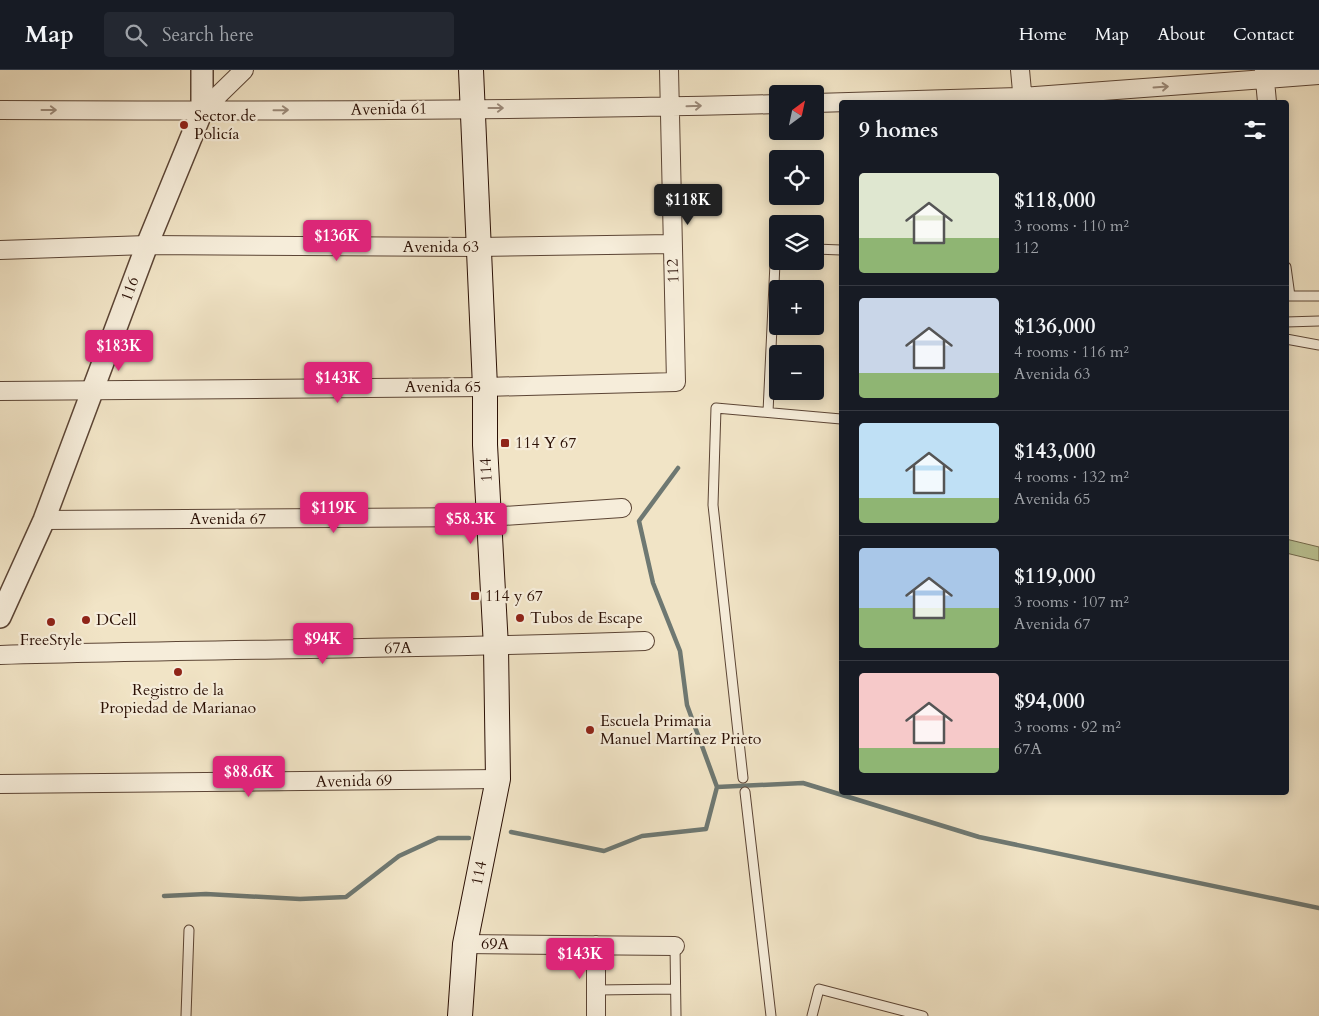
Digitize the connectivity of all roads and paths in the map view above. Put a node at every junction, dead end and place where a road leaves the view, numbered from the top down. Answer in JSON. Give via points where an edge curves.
{"nodes":[{"id":1,"x":202,"y":70,"type":"edge"},
{"id":2,"x":244,"y":70,"type":"edge"},
{"id":3,"x":472,"y":70,"type":"edge"},
{"id":4,"x":669,"y":70,"type":"edge"},
{"id":5,"x":1020,"y":70,"type":"edge"},
{"id":6,"x":1264,"y":74,"type":"edge"},
{"id":7,"x":1319,"y":75,"type":"edge"},
{"id":8,"x":1023,"y":100,"type":"edge"},
{"id":9,"x":1267,"y":100,"type":"edge"},
{"id":10,"x":824,"y":103,"type":"edge"},
{"id":11,"x":839,"y":103,"type":"edge"},
{"id":12,"x":769,"y":104,"type":"edge"},
{"id":13,"x":670,"y":107,"type":"junction"},
{"id":14,"x":472,"y":108,"type":"junction"},
{"id":15,"x":0,"y":110,"type":"edge"},
{"id":16,"x":202,"y":111,"type":"junction"},
{"id":17,"x":672,"y":244,"type":"junction"},
{"id":18,"x":147,"y":245,"type":"junction"},
{"id":19,"x":478,"y":248,"type":"junction"},
{"id":20,"x":824,"y":249,"type":"edge"},
{"id":21,"x":0,"y":250,"type":"edge"},
{"id":22,"x":839,"y":250,"type":"edge"},
{"id":23,"x":774,"y":270,"type":"edge"},
{"id":24,"x":1289,"y":296,"type":"edge"},
{"id":25,"x":1319,"y":296,"type":"edge"},
{"id":26,"x":1319,"y":321,"type":"edge"},
{"id":27,"x":1289,"y":322,"type":"edge"},
{"id":28,"x":1289,"y":340,"type":"edge"},
{"id":29,"x":1319,"y":345,"type":"edge"},
{"id":30,"x":676,"y":382,"type":"joint"},
{"id":31,"x":485,"y":387,"type":"junction"},
{"id":32,"x":93,"y":390,"type":"junction"},
{"id":33,"x":0,"y":391,"type":"edge"},
{"id":34,"x":768,"y":412,"type":"junction"},
{"id":35,"x":839,"y":419,"type":"edge"},
{"id":36,"x":622,"y":508,"type":"dead end"},
{"id":37,"x":488,"y":517,"type":"junction"},
{"id":38,"x":44,"y":520,"type":"junction"},
{"id":39,"x":0,"y":617,"type":"edge"},
{"id":40,"x":645,"y":640,"type":"dead end"},
{"id":41,"x":496,"y":646,"type":"junction"},
{"id":42,"x":0,"y":655,"type":"edge"},
{"id":43,"x":743,"y":778,"type":"dead end"},
{"id":44,"x":498,"y":779,"type":"junction"},
{"id":45,"x":0,"y":784,"type":"edge"},
{"id":46,"x":745,"y":792,"type":"dead end"},
{"id":47,"x":190,"y":930,"type":"dead end"},
{"id":48,"x":464,"y":944,"type":"junction"},
{"id":49,"x":596,"y":945,"type":"junction"},
{"id":50,"x":675,"y":946,"type":"joint"},
{"id":51,"x":675,"y":989,"type":"junction"},
{"id":52,"x":596,"y":990,"type":"junction"},
{"id":53,"x":186,"y":1016,"type":"edge"},
{"id":54,"x":460,"y":1016,"type":"edge"},
{"id":55,"x":596,"y":1016,"type":"edge"},
{"id":56,"x":676,"y":1016,"type":"edge"},
{"id":57,"x":771,"y":1016,"type":"edge"},
{"id":58,"x":812,"y":1016,"type":"edge"},
{"id":59,"x":923,"y":1016,"type":"edge"}],
"edges":[{"from":1,"to":16,"type":"street","name":"116"},
{"from":2,"to":16,"type":"street"},
{"from":3,"to":14,"type":"main road","name":"114"},
{"from":4,"to":13,"type":"street","name":"112"},
{"from":5,"to":8,"type":"street"},
{"from":6,"to":7,"type":"street"},
{"from":8,"to":6,"type":"street","one_way":true},
{"from":6,"to":9,"type":"street"},
{"from":10,"to":11,"type":"street"},
{"from":13,"to":12,"type":"street","name":"Avenida 61","one_way":true},
{"from":14,"to":13,"type":"street","name":"Avenida 61","one_way":true},
{"from":13,"to":17,"type":"street","name":"112"},
{"from":16,"to":14,"type":"street","name":"Avenida 61","one_way":true},
{"from":14,"to":19,"type":"main road","name":"114"},
{"from":15,"to":16,"type":"street","name":"Avenida 61","one_way":true},
{"from":16,"to":18,"type":"street","name":"116"},
{"from":17,"to":19,"type":"street","name":"Avenida 63"},
{"from":17,"to":30,"type":"street","name":"112"},
{"from":18,"to":19,"type":"street","name":"Avenida 63"},
{"from":18,"to":21,"type":"street","name":"Avenida 63"},
{"from":18,"to":32,"type":"street","name":"116"},
{"from":19,"to":31,"type":"main road","name":"114"},
{"from":20,"to":22,"type":"lane"},
{"from":23,"to":34,"type":"lane"},
{"from":24,"to":25,"type":"lane"},
{"from":26,"to":27,"type":"lane"},
{"from":28,"to":29,"type":"lane"},
{"from":30,"to":31,"type":"street","name":"Avenida 65"},
{"from":31,"to":32,"type":"street","name":"Avenida 65"},
{"from":31,"to":37,"type":"main road","name":"114"},
{"from":32,"to":33,"type":"street","name":"Avenida 65"},
{"from":32,"to":38,"type":"street","name":"116"},
{"from":34,"to":35,"type":"lane"},
{"from":34,"to":43,"type":"lane","via":[[716,408],[712,505]]},
{"from":36,"to":37,"type":"street","name":"Avenida 67"},
{"from":37,"to":38,"type":"street","name":"Avenida 67"},
{"from":37,"to":41,"type":"main road","name":"114"},
{"from":38,"to":39,"type":"street","name":"116"},
{"from":40,"to":41,"type":"street","name":"67A"},
{"from":41,"to":42,"type":"street","name":"67A"},
{"from":41,"to":44,"type":"main road","name":"114"},
{"from":44,"to":45,"type":"street","name":"Avenida 69"},
{"from":44,"to":48,"type":"main road","name":"114"},
{"from":46,"to":57,"type":"lane"},
{"from":47,"to":53,"type":"lane"},
{"from":48,"to":49,"type":"street","name":"69A"},
{"from":48,"to":54,"type":"main road","name":"114"},
{"from":49,"to":50,"type":"street","name":"69A"},
{"from":49,"to":52,"type":"street"},
{"from":50,"to":51,"type":"lane"},
{"from":51,"to":52,"type":"lane"},
{"from":51,"to":56,"type":"lane"},
{"from":52,"to":55,"type":"street"},
{"from":58,"to":59,"type":"lane","via":[[819,989]]}]}
